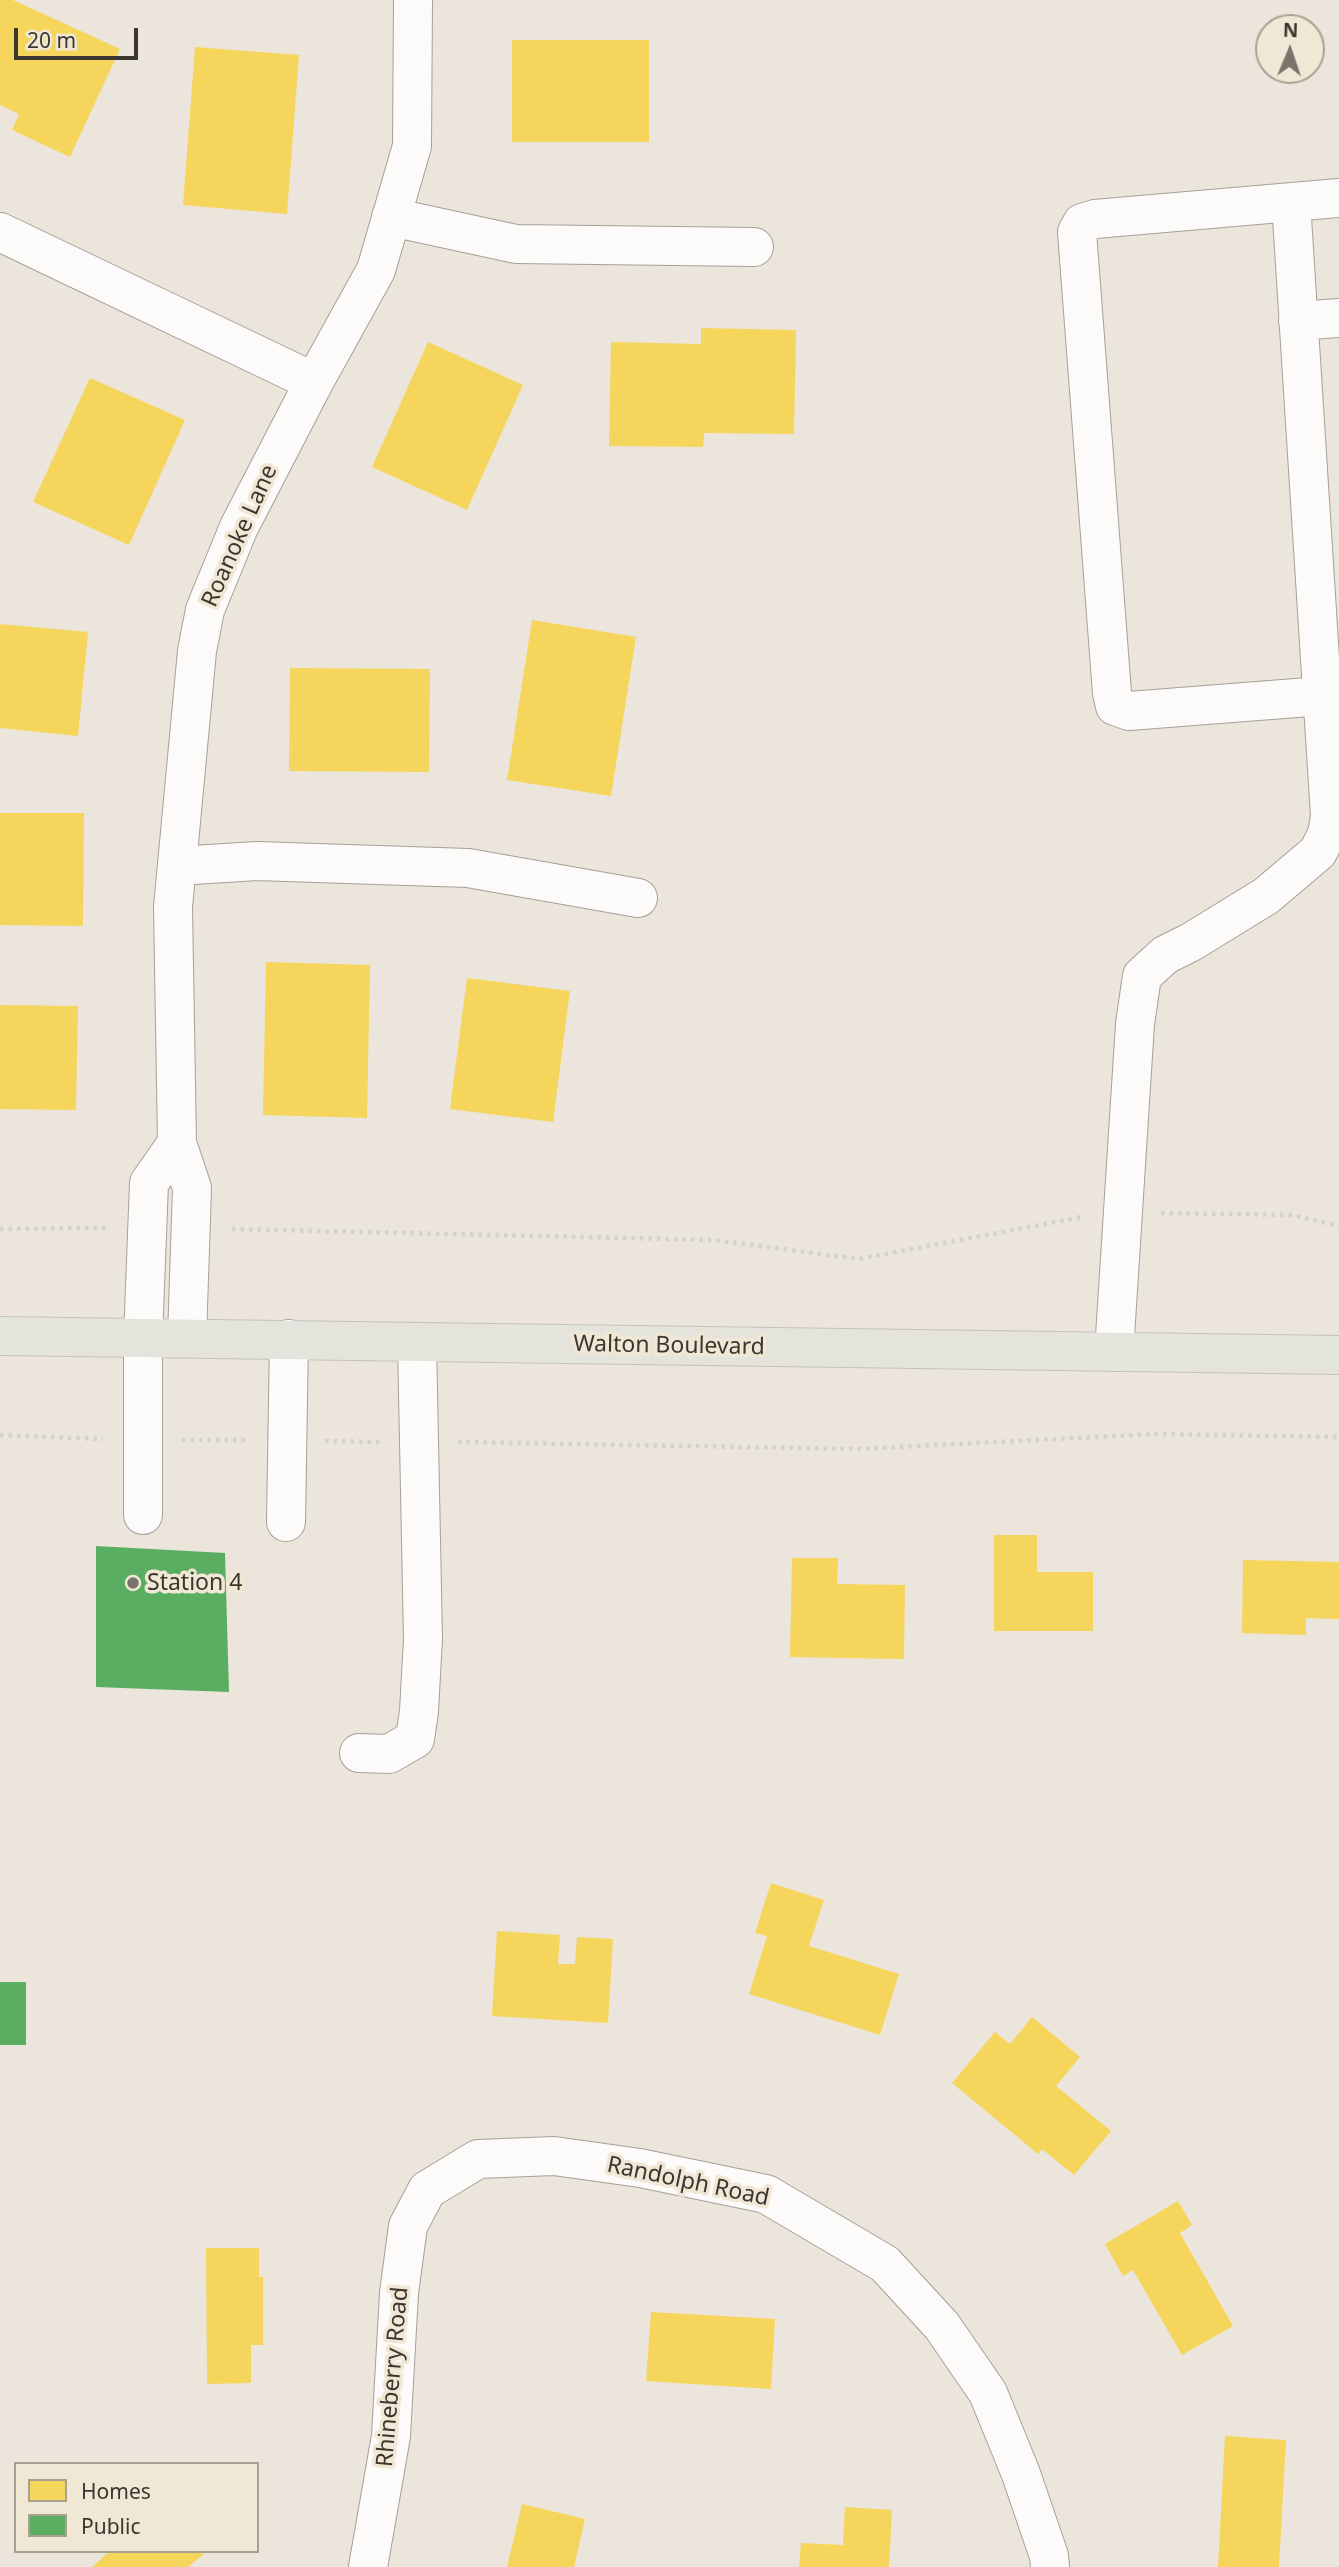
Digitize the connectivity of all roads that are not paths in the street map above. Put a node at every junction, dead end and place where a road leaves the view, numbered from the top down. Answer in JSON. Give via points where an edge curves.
{"nodes":[{"id":1,"x":413,"y":0,"type":"edge"},
{"id":2,"x":1339,"y":198,"type":"edge"},
{"id":3,"x":1291,"y":202,"type":"junction"},
{"id":4,"x":391,"y":217,"type":"junction"},
{"id":5,"x":0,"y":232,"type":"edge"},
{"id":6,"x":754,"y":247,"type":"dead end"},
{"id":7,"x":1339,"y":318,"type":"edge"},
{"id":8,"x":1298,"y":321,"type":"junction"},
{"id":9,"x":314,"y":382,"type":"junction"},
{"id":10,"x":1322,"y":696,"type":"junction"},
{"id":11,"x":177,"y":866,"type":"junction"},
{"id":12,"x":638,"y":898,"type":"dead end"},
{"id":13,"x":177,"y":1143,"type":"junction"},
{"id":14,"x":0,"y":1336,"type":"edge"},
{"id":15,"x":144,"y":1338,"type":"junction"},
{"id":16,"x":187,"y":1338,"type":"junction"},
{"id":17,"x":289,"y":1339,"type":"junction"},
{"id":18,"x":418,"y":1342,"type":"junction"},
{"id":19,"x":1114,"y":1352,"type":"junction"},
{"id":20,"x":1339,"y":1354,"type":"edge"},
{"id":21,"x":143,"y":1515,"type":"dead end"},
{"id":22,"x":286,"y":1522,"type":"dead end"},
{"id":23,"x":359,"y":1753,"type":"dead end"},
{"id":24,"x":427,"y":2190,"type":"joint"},
{"id":25,"x":368,"y":2567,"type":"edge"},
{"id":26,"x":1050,"y":2567,"type":"edge"}],
"edges":[{"from":1,"to":4,"type":"street","name":"Roanoke Lane","via":[[412,146]]},
{"from":2,"to":3,"type":"street"},
{"from":3,"to":8,"type":"street"},
{"from":3,"to":10,"type":"street","via":[[1095,219],[1082,223],[1077,232],[1115,706],[1129,711]]},
{"from":4,"to":6,"type":"street","via":[[516,244]]},
{"from":4,"to":9,"type":"street","name":"Roanoke Lane","via":[[376,270]]},
{"from":5,"to":9,"type":"street"},
{"from":7,"to":8,"type":"street"},
{"from":8,"to":10,"type":"street"},
{"from":9,"to":11,"type":"street","name":"Roanoke Lane","via":[[239,527],[205,610]]},
{"from":10,"to":19,"type":"street","via":[[1330,816],[1318,852],[1266,895],[1165,955],[1142,976]]},
{"from":11,"to":12,"type":"street","via":[[257,861],[468,868]]},
{"from":11,"to":13,"type":"street","name":"Roanoke Lane","via":[[173,907]]},
{"from":13,"to":15,"type":"street","via":[[149,1183]]},
{"from":13,"to":16,"type":"street","name":"Roanoke Lane","via":[[192,1188]]},
{"from":14,"to":15,"type":"main road","name":"Walton Boulevard"},
{"from":15,"to":16,"type":"main road","name":"Walton Boulevard"},
{"from":15,"to":21,"type":"street"},
{"from":16,"to":17,"type":"main road","name":"Walton Boulevard"},
{"from":17,"to":18,"type":"main road","name":"Walton Boulevard"},
{"from":17,"to":22,"type":"street"},
{"from":18,"to":19,"type":"main road","name":"Walton Boulevard"},
{"from":18,"to":23,"type":"street","via":[[423,1639],[419,1712],[415,1739],[389,1754]]},
{"from":19,"to":20,"type":"main road","name":"Walton Boulevard"},
{"from":24,"to":25,"type":"street","name":"Rhineberry Road","via":[[408,2226],[399,2293],[391,2436]]},
{"from":24,"to":26,"type":"street","name":"Randolph Road","via":[[478,2159],[554,2156],[640,2168],[766,2194],[885,2264],[942,2326],[988,2393],[1021,2473]]}]}
